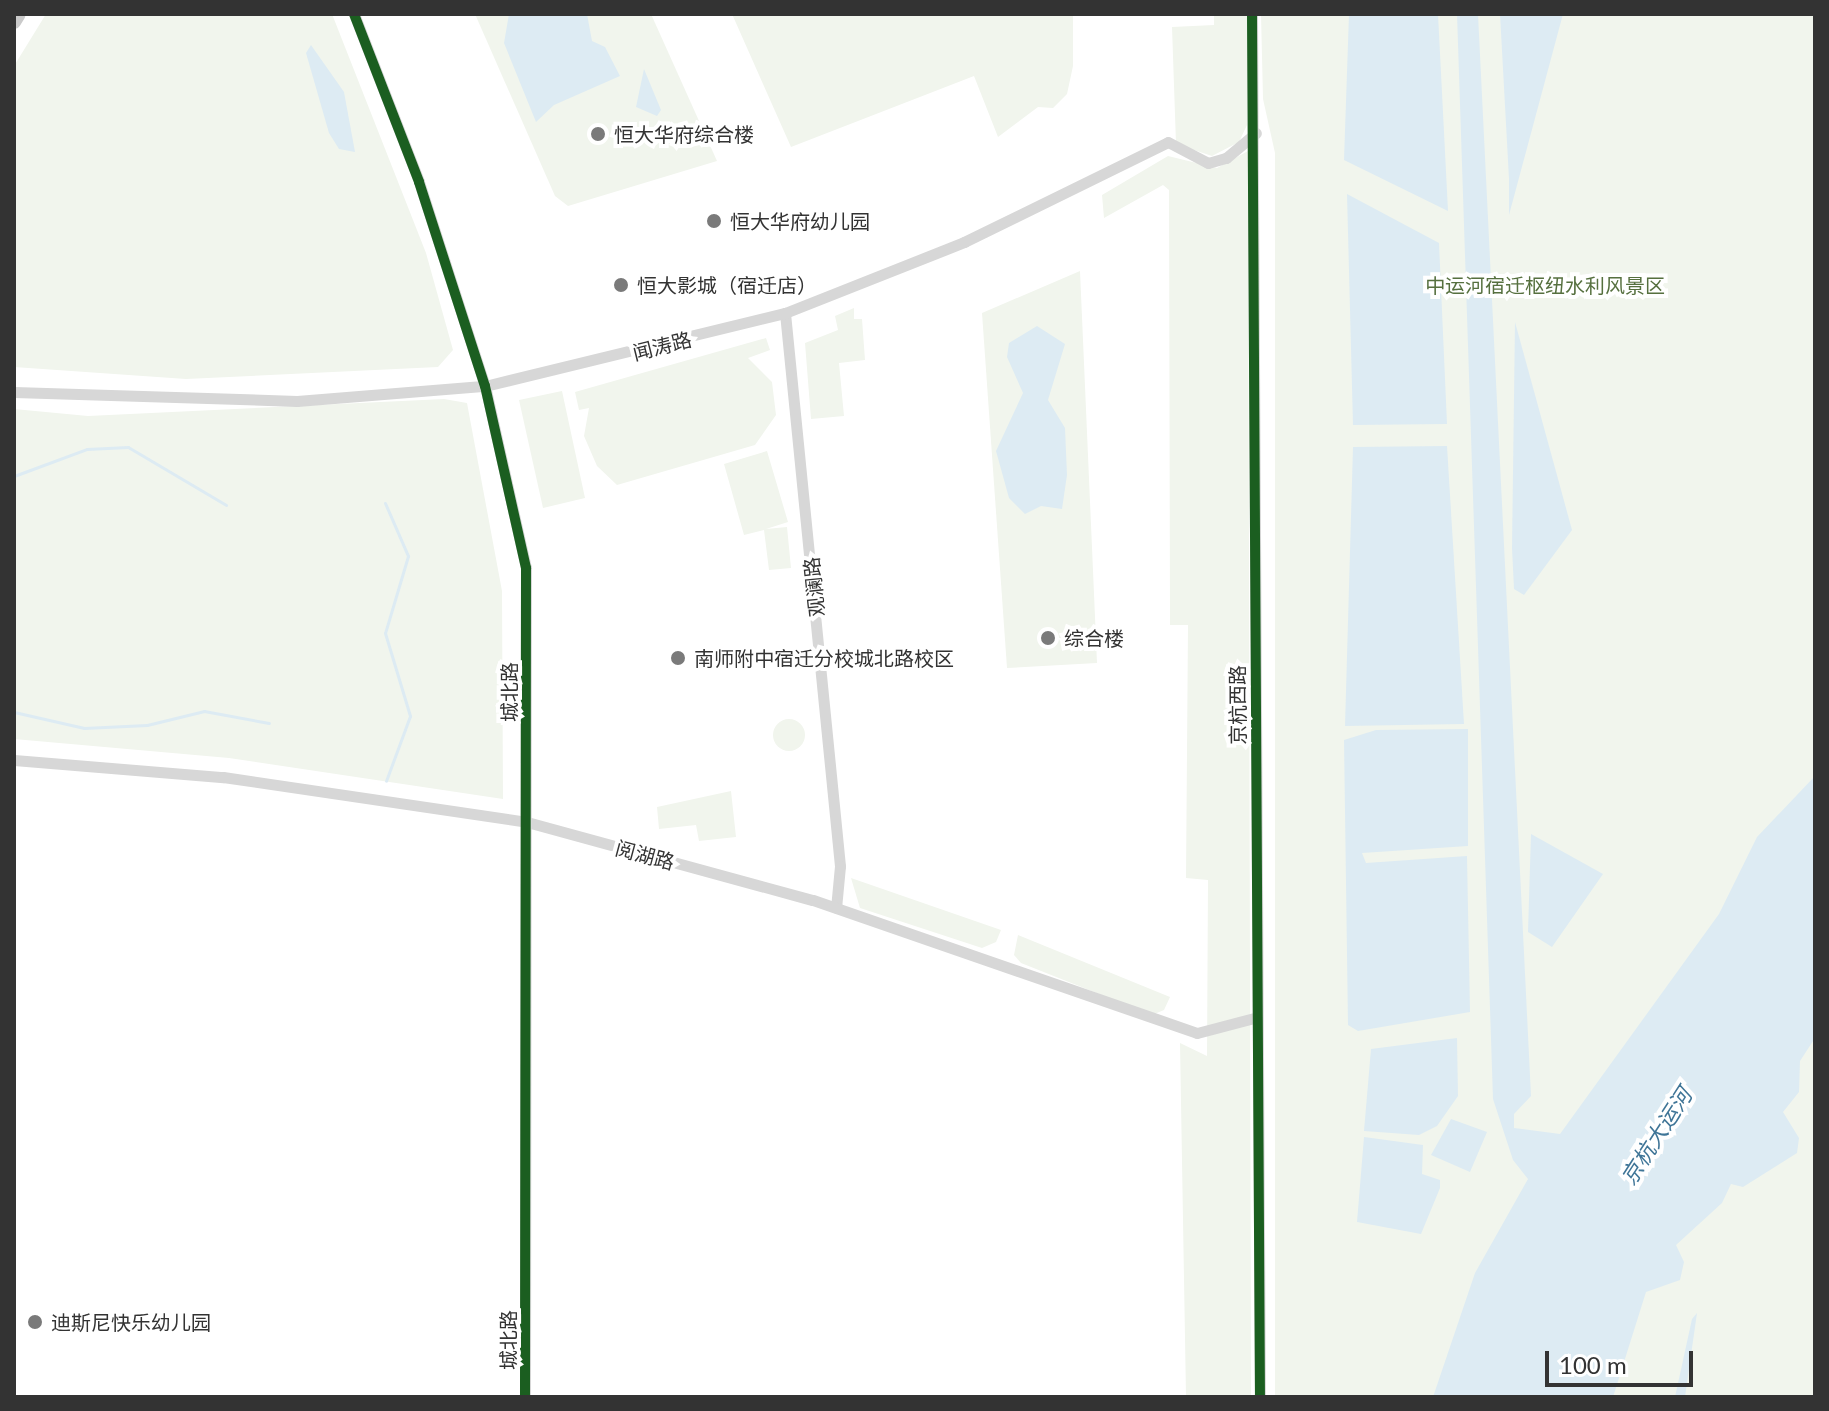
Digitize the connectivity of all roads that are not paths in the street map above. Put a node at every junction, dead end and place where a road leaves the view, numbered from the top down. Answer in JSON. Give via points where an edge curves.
{"nodes":[{"id":1,"x":19,"y":14,"type":"edge"},
{"id":2,"x":354,"y":14,"type":"edge"},
{"id":3,"x":1252,"y":14,"type":"edge"},
{"id":4,"x":14,"y":22,"type":"edge"},
{"id":5,"x":1256,"y":133,"type":"junction"},
{"id":6,"x":785,"y":313,"type":"junction"},
{"id":7,"x":485,"y":386,"type":"junction"},
{"id":8,"x":14,"y":392,"type":"edge"},
{"id":9,"x":14,"y":760,"type":"edge"},
{"id":10,"x":527,"y":822,"type":"junction"},
{"id":11,"x":836,"y":908,"type":"junction"},
{"id":12,"x":1254,"y":1018,"type":"junction"},
{"id":13,"x":525,"y":1397,"type":"edge"},
{"id":14,"x":1260,"y":1397,"type":"edge"}],
"edges":[{"from":1,"to":4,"type":"main road"},
{"from":2,"to":7,"type":"street","name":"城北路","via":[[419,182]]},
{"from":3,"to":5,"type":"street","name":"京杭西路"},
{"from":5,"to":6,"type":"street","name":"闻涛路","via":[[1226,158],[1208,163],[1168,142],[964,242]]},
{"from":5,"to":12,"type":"street","name":"京杭西路"},
{"from":6,"to":7,"type":"street","name":"闻涛路"},
{"from":6,"to":11,"type":"street","name":"观澜路","via":[[840,866]]},
{"from":7,"to":8,"type":"street","name":"闻涛路","via":[[297,401]]},
{"from":7,"to":10,"type":"street","name":"城北路","via":[[526,568]]},
{"from":9,"to":10,"type":"street","name":"阅湖路","via":[[223,777]]},
{"from":10,"to":11,"type":"street","name":"阅湖路"},
{"from":10,"to":13,"type":"street","name":"城北路"},
{"from":11,"to":12,"type":"street","name":"阅湖路","via":[[1197,1033]]},
{"from":12,"to":14,"type":"street","name":"京杭西路"}]}
